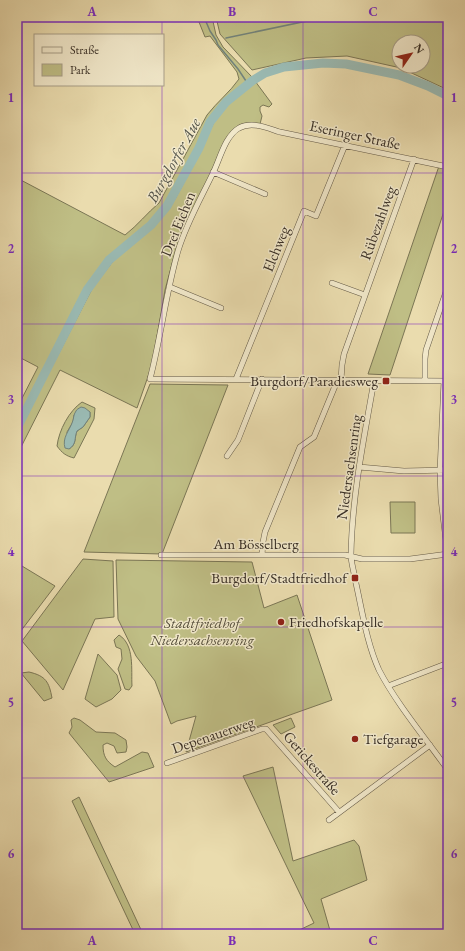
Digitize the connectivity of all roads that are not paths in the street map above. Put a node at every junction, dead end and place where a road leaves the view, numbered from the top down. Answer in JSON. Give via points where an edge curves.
{"nodes":[{"id":1,"x":257,"y":126,"type":"joint"},
{"id":2,"x":345,"y":145,"type":"junction"},
{"id":3,"x":414,"y":159,"type":"junction"},
{"id":4,"x":448,"y":167,"type":"edge"},
{"id":5,"x":213,"y":172,"type":"junction"},
{"id":6,"x":266,"y":194,"type":"dead end"},
{"id":7,"x":332,"y":283,"type":"dead end"},
{"id":8,"x":448,"y":286,"type":"edge"},
{"id":9,"x":170,"y":287,"type":"junction"},
{"id":10,"x":365,"y":295,"type":"junction"},
{"id":11,"x":221,"y":308,"type":"dead end"},
{"id":12,"x":236,"y":379,"type":"junction"},
{"id":13,"x":262,"y":379,"type":"junction"},
{"id":14,"x":338,"y":381,"type":"junction"},
{"id":15,"x":374,"y":381,"type":"junction"},
{"id":16,"x":425,"y":381,"type":"junction"},
{"id":17,"x":446,"y":381,"type":"edge"},
{"id":18,"x":227,"y":456,"type":"dead end"},
{"id":19,"x":359,"y":467,"type":"junction"},
{"id":20,"x":448,"y":470,"type":"edge"},
{"id":21,"x":440,"y":471,"type":"junction"},
{"id":22,"x":262,"y":555,"type":"junction"},
{"id":23,"x":161,"y":556,"type":"dead end"},
{"id":24,"x":448,"y":556,"type":"edge"},
{"id":25,"x":351,"y":557,"type":"junction"},
{"id":26,"x":448,"y":663,"type":"edge"},
{"id":27,"x":388,"y":686,"type":"junction"},
{"id":28,"x":266,"y":729,"type":"joint"},
{"id":29,"x":430,"y":745,"type":"junction"},
{"id":30,"x":167,"y":763,"type":"dead end"},
{"id":31,"x":448,"y":770,"type":"edge"},
{"id":32,"x":339,"y":812,"type":"junction"},
{"id":33,"x":329,"y":820,"type":"dead end"}],
"edges":[{"from":1,"to":2,"type":"street","name":"Eseringer Straße"},
{"from":1,"to":5,"type":"street","name":"Drei Eichen","via":[[247,125],[237,129],[227,142]]},
{"from":2,"to":3,"type":"street","name":"Eseringer Straße"},
{"from":2,"to":12,"type":"street","name":"Elchweg","via":[[316,216],[304,212]]},
{"from":3,"to":4,"type":"street","name":"Eseringer Straße"},
{"from":3,"to":10,"type":"street","name":"Rübezahlweg"},
{"from":5,"to":6,"type":"street"},
{"from":5,"to":9,"type":"street","name":"Drei Eichen","via":[[178,250]]},
{"from":7,"to":10,"type":"street"},
{"from":8,"to":16,"type":"street","via":[[426,350]]},
{"from":9,"to":11,"type":"street"},
{"from":9,"to":12,"type":"street","name":"Drei Eichen","via":[[150,379]]},
{"from":10,"to":14,"type":"street","name":"Rübezahlweg","via":[[344,354]]},
{"from":12,"to":13,"type":"street"},
{"from":13,"to":14,"type":"street"},
{"from":13,"to":18,"type":"street","via":[[238,440]]},
{"from":14,"to":15,"type":"street"},
{"from":14,"to":22,"type":"street","name":"Rübezahlweg","via":[[314,437],[300,448],[292,466],[266,532]]},
{"from":15,"to":16,"type":"street"},
{"from":15,"to":19,"type":"street","name":"Niedersachsenring"},
{"from":16,"to":17,"type":"street"},
{"from":17,"to":21,"type":"street"},
{"from":19,"to":21,"type":"street"},
{"from":19,"to":25,"type":"street","name":"Niedersachsenring"},
{"from":20,"to":21,"type":"street"},
{"from":21,"to":24,"type":"street"},
{"from":22,"to":23,"type":"street","name":"Am Bösselberg"},
{"from":22,"to":25,"type":"street","name":"Am Bösselberg"},
{"from":24,"to":25,"type":"street","via":[[410,559]]},
{"from":25,"to":27,"type":"street","name":"Niedersachsenring","via":[[366,633]]},
{"from":26,"to":27,"type":"street"},
{"from":27,"to":29,"type":"street","name":"Niedersachsenring"},
{"from":28,"to":30,"type":"street","name":"Depenauerweg"},
{"from":28,"to":32,"type":"street","name":"Gerickestraße"},
{"from":29,"to":31,"type":"street","name":"Niedersachsenring"},
{"from":29,"to":32,"type":"street"},
{"from":32,"to":33,"type":"street"}]}
